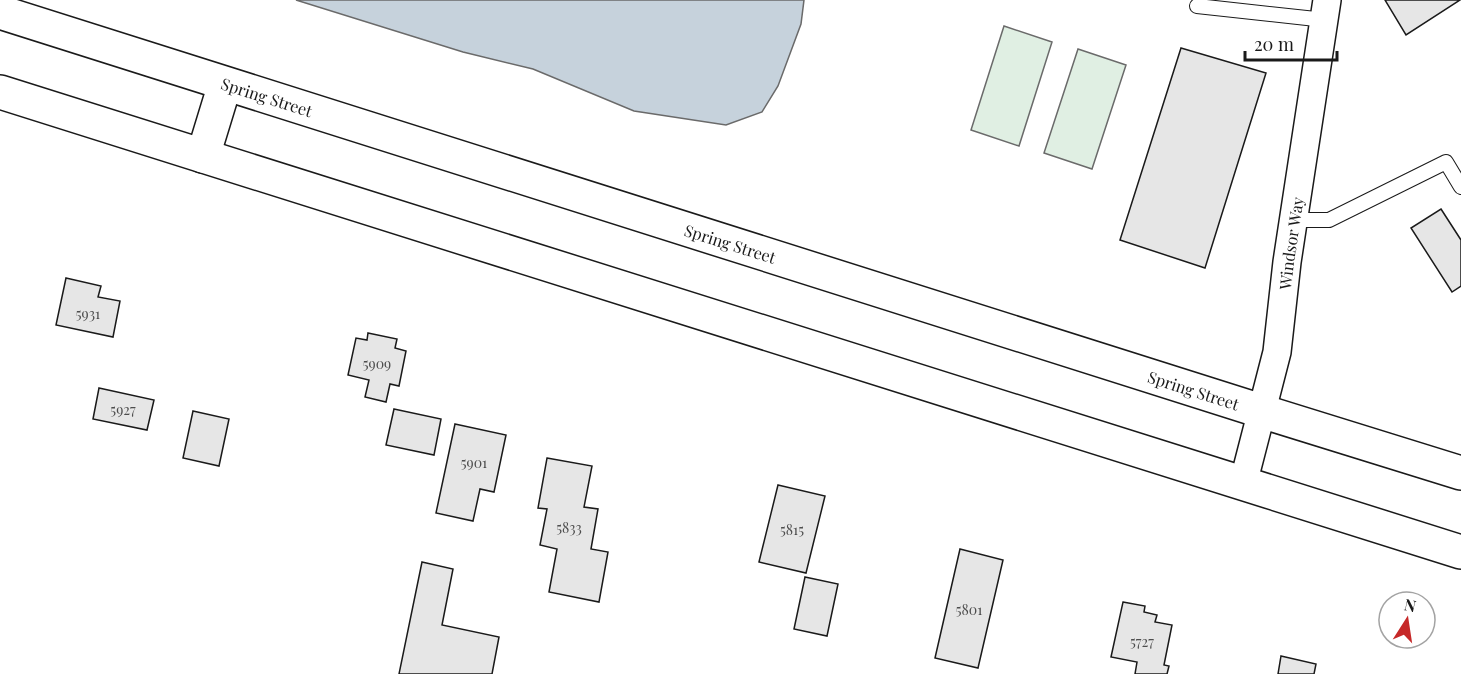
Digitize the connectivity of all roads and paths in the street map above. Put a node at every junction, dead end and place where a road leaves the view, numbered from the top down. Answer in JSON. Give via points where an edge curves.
{"nodes":[{"id":1,"x":1197,"y":6,"type":"dead end"},
{"id":2,"x":1326,"y":10,"type":"edge"},
{"id":3,"x":0,"y":12,"type":"edge"},
{"id":4,"x":225,"y":84,"type":"junction"},
{"id":5,"x":0,"y":92,"type":"edge"},
{"id":6,"x":203,"y":156,"type":"junction"},
{"id":7,"x":1461,"y":188,"type":"edge"},
{"id":8,"x":1294,"y":220,"type":"junction"},
{"id":9,"x":1262,"y":411,"type":"junction"},
{"id":10,"x":1461,"y":473,"type":"edge"},
{"id":11,"x":1243,"y":484,"type":"junction"},
{"id":12,"x":1461,"y":552,"type":"edge"}],
"edges":[{"from":1,"to":2,"type":"lane"},
{"from":2,"to":8,"type":"street","name":"Windsor Way"},
{"from":3,"to":4,"type":"main road","name":"Spring Street"},
{"from":4,"to":6,"type":"main road"},
{"from":4,"to":9,"type":"main road","name":"Spring Street"},
{"from":5,"to":6,"type":"main road"},
{"from":6,"to":11,"type":"main road"},
{"from":7,"to":8,"type":"lane","via":[[1446,162],[1329,220]]},
{"from":8,"to":9,"type":"street","name":"Windsor Way","via":[[1277,352]]},
{"from":9,"to":10,"type":"main road","name":"Spring Street"},
{"from":9,"to":11,"type":"street","name":"Windsor Way"},
{"from":11,"to":12,"type":"main road"}]}
